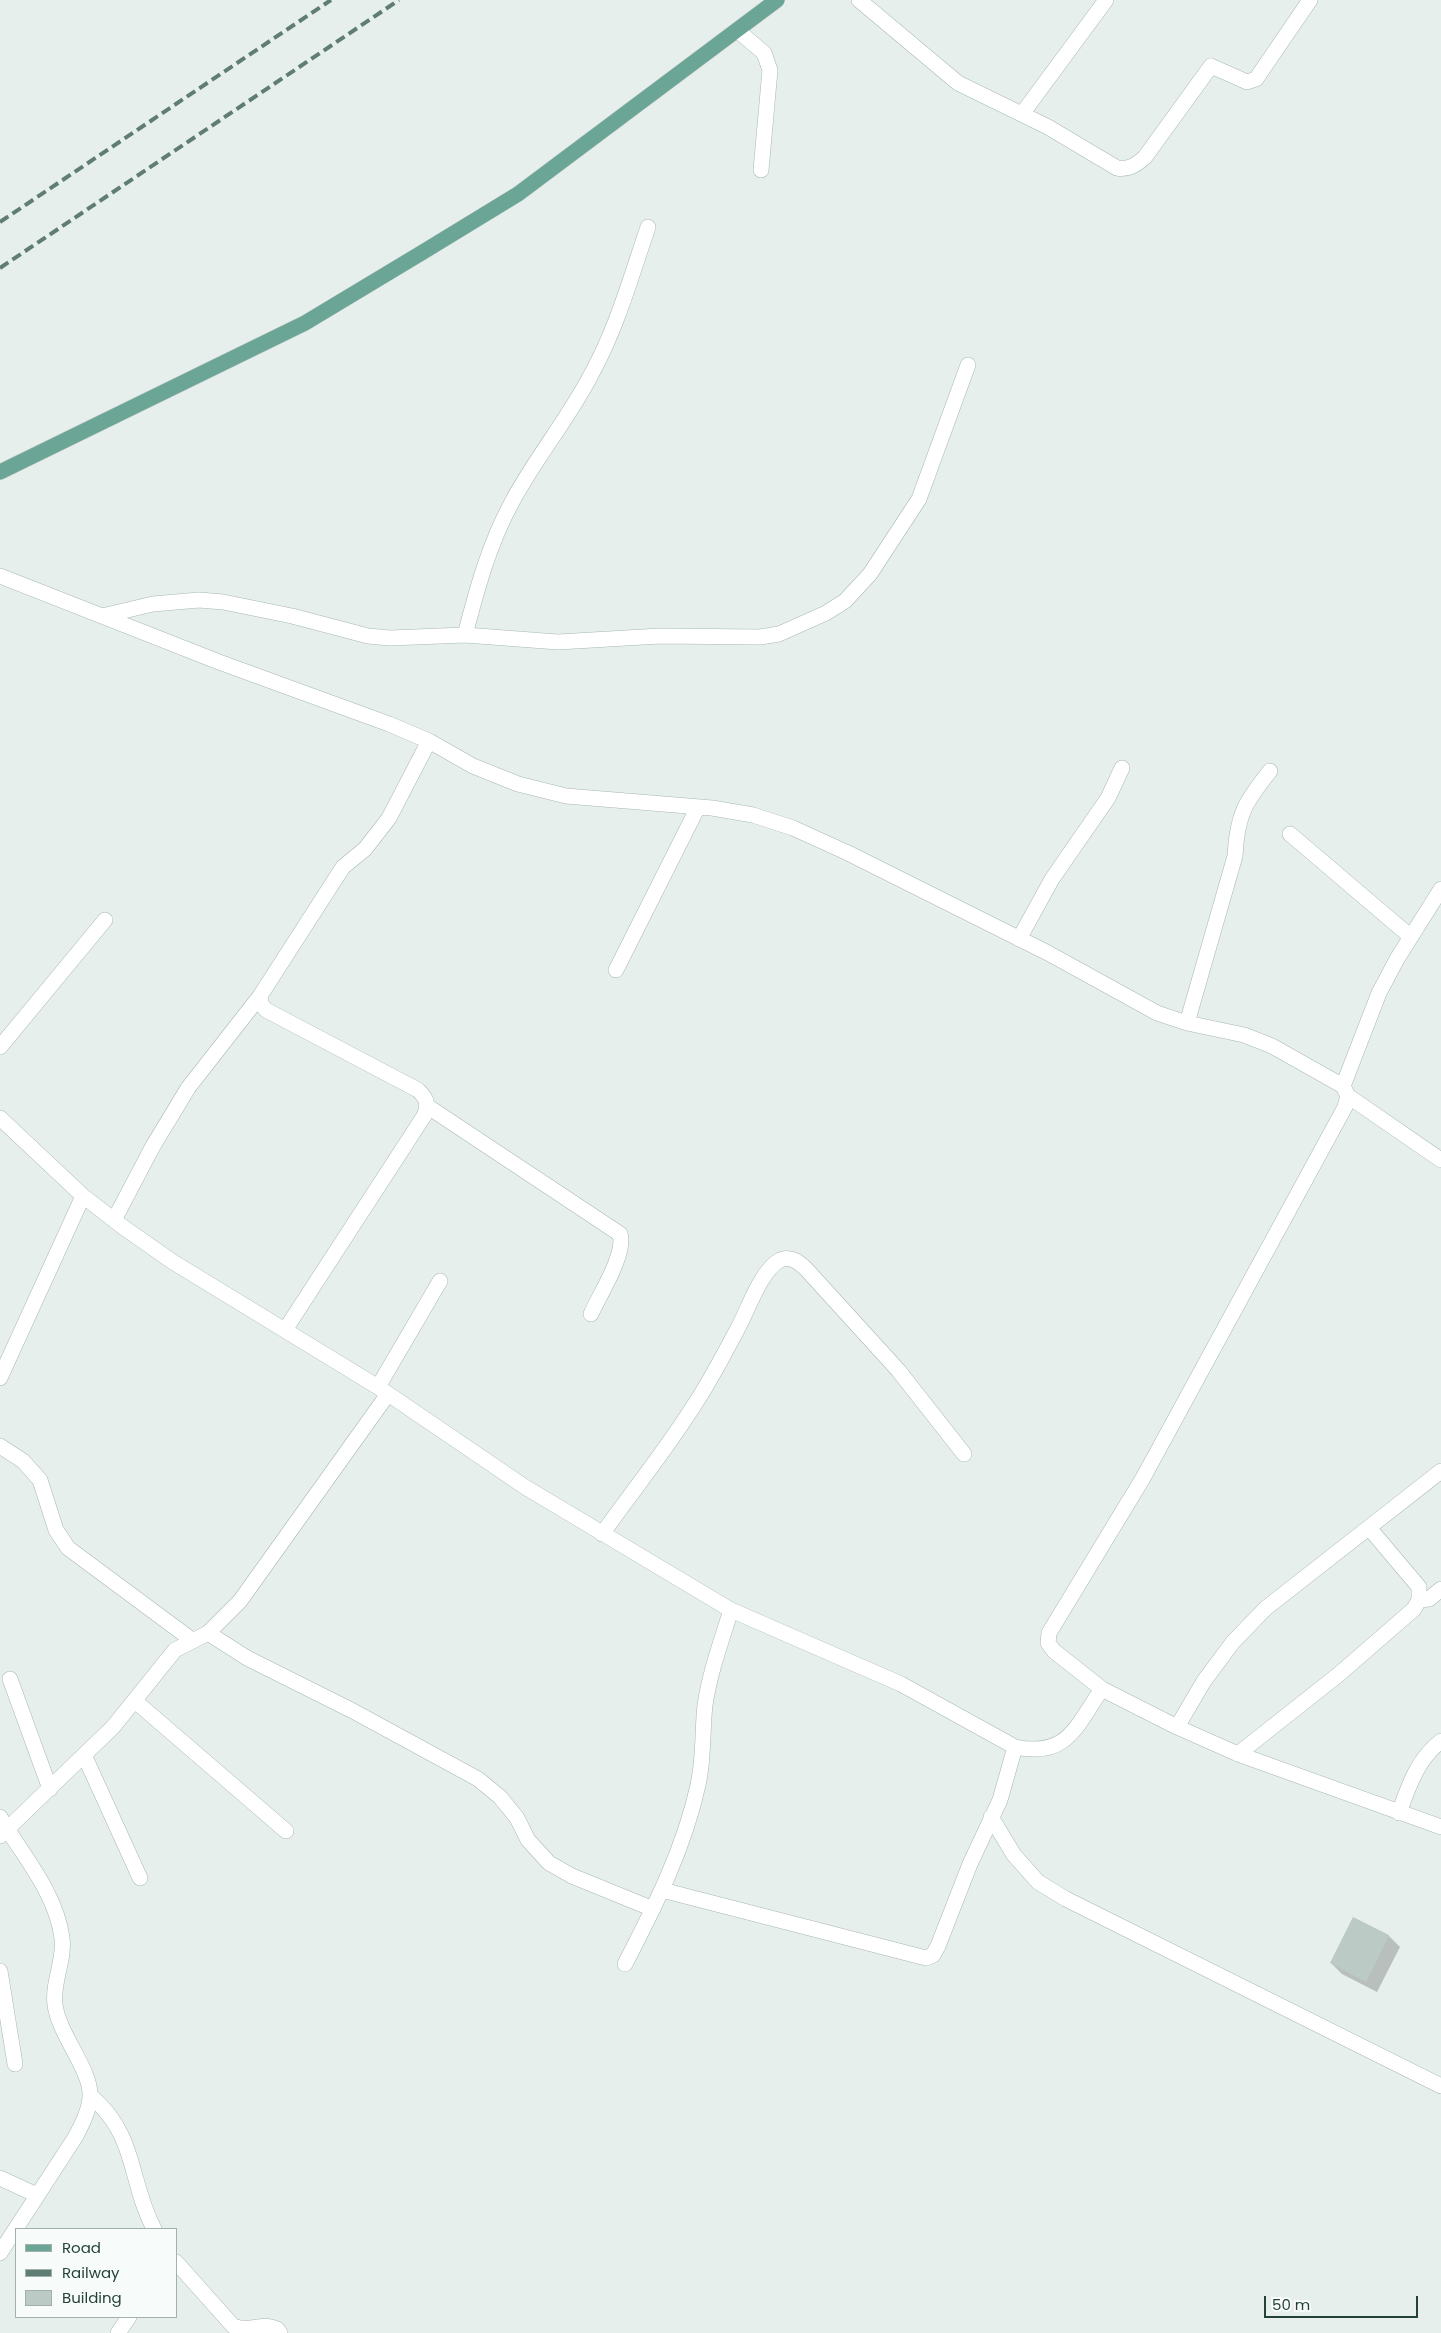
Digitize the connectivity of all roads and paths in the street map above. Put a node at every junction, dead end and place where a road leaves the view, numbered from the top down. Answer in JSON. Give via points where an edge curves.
{"nodes":[{"id":1,"x":777,"y":0,"type":"edge"},
{"id":2,"x":859,"y":0,"type":"edge"},
{"id":3,"x":1106,"y":0,"type":"edge"},
{"id":4,"x":1310,"y":0,"type":"edge"},
{"id":5,"x":737,"y":30,"type":"junction"},
{"id":6,"x":1022,"y":114,"type":"junction"},
{"id":7,"x":761,"y":170,"type":"dead end"},
{"id":8,"x":648,"y":227,"type":"dead end"},
{"id":9,"x":968,"y":365,"type":"dead end"},
{"id":10,"x":0,"y":472,"type":"edge"},
{"id":11,"x":0,"y":576,"type":"edge"},
{"id":12,"x":102,"y":616,"type":"junction"},
{"id":13,"x":465,"y":635,"type":"junction"},
{"id":14,"x":428,"y":741,"type":"junction"},
{"id":15,"x":1122,"y":768,"type":"dead end"},
{"id":16,"x":1270,"y":771,"type":"dead end"},
{"id":17,"x":698,"y":807,"type":"junction"},
{"id":18,"x":1290,"y":834,"type":"dead end"},
{"id":19,"x":1441,"y":889,"type":"edge"},
{"id":20,"x":105,"y":920,"type":"dead end"},
{"id":21,"x":1411,"y":937,"type":"junction"},
{"id":22,"x":1020,"y":939,"type":"junction"},
{"id":23,"x":616,"y":970,"type":"dead end"},
{"id":24,"x":260,"y":996,"type":"junction"},
{"id":25,"x":1187,"y":1023,"type":"junction"},
{"id":26,"x":0,"y":1047,"type":"edge"},
{"id":27,"x":1346,"y":1091,"type":"junction"},
{"id":28,"x":428,"y":1106,"type":"junction"},
{"id":29,"x":0,"y":1118,"type":"edge"},
{"id":30,"x":1441,"y":1160,"type":"edge"},
{"id":31,"x":83,"y":1196,"type":"junction"},
{"id":32,"x":114,"y":1220,"type":"junction"},
{"id":33,"x":440,"y":1281,"type":"dead end"},
{"id":34,"x":591,"y":1314,"type":"dead end"},
{"id":35,"x":285,"y":1330,"type":"junction"},
{"id":36,"x":0,"y":1378,"type":"edge"},
{"id":37,"x":383,"y":1391,"type":"junction"},
{"id":38,"x":0,"y":1446,"type":"edge"},
{"id":39,"x":964,"y":1454,"type":"dead end"},
{"id":40,"x":1441,"y":1471,"type":"edge"},
{"id":41,"x":1370,"y":1529,"type":"junction"},
{"id":42,"x":602,"y":1534,"type":"junction"},
{"id":43,"x":1441,"y":1589,"type":"edge"},
{"id":44,"x":1419,"y":1600,"type":"junction"},
{"id":45,"x":731,"y":1610,"type":"junction"},
{"id":46,"x":208,"y":1633,"type":"junction"},
{"id":47,"x":192,"y":1640,"type":"junction"},
{"id":48,"x":10,"y":1679,"type":"dead end"},
{"id":49,"x":1102,"y":1689,"type":"junction"},
{"id":50,"x":135,"y":1701,"type":"junction"},
{"id":51,"x":1177,"y":1727,"type":"junction"},
{"id":52,"x":1441,"y":1741,"type":"edge"},
{"id":53,"x":1015,"y":1747,"type":"junction"},
{"id":54,"x":1238,"y":1754,"type":"junction"},
{"id":55,"x":85,"y":1757,"type":"junction"},
{"id":56,"x":50,"y":1789,"type":"junction"},
{"id":57,"x":1399,"y":1813,"type":"junction"},
{"id":58,"x":991,"y":1817,"type":"junction"},
{"id":59,"x":2,"y":1827,"type":"edge"},
{"id":60,"x":1441,"y":1827,"type":"edge"},
{"id":61,"x":286,"y":1831,"type":"dead end"},
{"id":62,"x":140,"y":1878,"type":"dead end"},
{"id":63,"x":662,"y":1890,"type":"junction"},
{"id":64,"x":653,"y":1909,"type":"junction"},
{"id":65,"x":625,"y":1964,"type":"dead end"},
{"id":66,"x":0,"y":1971,"type":"edge"},
{"id":67,"x":16,"y":2064,"type":"dead end"},
{"id":68,"x":1441,"y":2086,"type":"edge"},
{"id":69,"x":90,"y":2096,"type":"junction"},
{"id":70,"x":0,"y":2178,"type":"edge"},
{"id":71,"x":37,"y":2195,"type":"junction"},
{"id":72,"x":16,"y":2228,"type":"edge"},
{"id":73,"x":154,"y":2228,"type":"edge"},
{"id":74,"x":15,"y":2230,"type":"edge"},
{"id":75,"x":0,"y":2254,"type":"edge"},
{"id":76,"x":178,"y":2264,"type":"edge"},
{"id":77,"x":127,"y":2318,"type":"edge"},
{"id":78,"x":118,"y":2333,"type":"edge"},
{"id":79,"x":280,"y":2333,"type":"edge"}],
"edges":[{"from":1,"to":5,"type":"main road"},
{"from":2,"to":6,"type":"street","via":[[958,83]]},
{"from":3,"to":6,"type":"street"},
{"from":4,"to":6,"type":"street","via":[[1256,79],[1247,82],[1211,66],[1145,158],[1125,170]]},
{"from":5,"to":7,"type":"street","via":[[764,53],[770,70]]},
{"from":5,"to":10,"type":"main road","via":[[518,194],[305,323]]},
{"from":8,"to":13,"type":"street","via":[[617,320],[594,370],[567,418],[525,480],[497,532]]},
{"from":9,"to":13,"type":"street","via":[[919,499],[870,574],[845,601],[826,613],[779,634],[760,637],[660,636],[558,642]]},
{"from":11,"to":12,"type":"street"},
{"from":12,"to":13,"type":"street","via":[[153,604],[199,600],[292,616],[368,636]]},
{"from":12,"to":14,"type":"street"},
{"from":14,"to":17,"type":"street","via":[[473,766],[518,784],[566,796]]},
{"from":14,"to":24,"type":"street","via":[[385,823],[365,849],[342,868]]},
{"from":15,"to":22,"type":"street","via":[[1108,798],[1052,879]]},
{"from":16,"to":25,"type":"street","via":[[1241,813],[1235,856]]},
{"from":17,"to":22,"type":"street","via":[[753,815],[793,828]]},
{"from":17,"to":23,"type":"street"},
{"from":18,"to":21,"type":"street"},
{"from":19,"to":21,"type":"street"},
{"from":20,"to":26,"type":"street"},
{"from":21,"to":27,"type":"street","via":[[1378,993]]},
{"from":22,"to":25,"type":"street","via":[[1133,1002]]},
{"from":24,"to":28,"type":"street","via":[[266,1010],[418,1090],[426,1098]]},
{"from":24,"to":32,"type":"street","via":[[188,1088]]},
{"from":25,"to":27,"type":"street","via":[[1244,1035],[1272,1046]]},
{"from":27,"to":30,"type":"street"},
{"from":27,"to":49,"type":"street","via":[[1340,1116],[1147,1470],[1049,1632],[1048,1643],[1054,1651]]},
{"from":28,"to":34,"type":"street","via":[[620,1234],[623,1243],[620,1254]]},
{"from":28,"to":35,"type":"street"},
{"from":29,"to":31,"type":"street"},
{"from":31,"to":32,"type":"street"},
{"from":31,"to":36,"type":"street"},
{"from":32,"to":35,"type":"street","via":[[173,1262]]},
{"from":33,"to":37,"type":"street"},
{"from":35,"to":37,"type":"street"},
{"from":37,"to":42,"type":"street","via":[[525,1487]]},
{"from":37,"to":46,"type":"street","via":[[240,1601]]},
{"from":38,"to":47,"type":"street","via":[[24,1461],[40,1480],[56,1530],[68,1548]]},
{"from":39,"to":42,"type":"street","via":[[898,1370],[807,1270],[798,1262],[780,1260],[761,1283],[694,1407]]},
{"from":40,"to":41,"type":"street"},
{"from":41,"to":44,"type":"street","via":[[1418,1587]]},
{"from":41,"to":51,"type":"street","via":[[1266,1608],[1227,1650]]},
{"from":42,"to":45,"type":"street"},
{"from":43,"to":44,"type":"street","via":[[1429,1599]]},
{"from":44,"to":54,"type":"street","via":[[1414,1609],[1373,1646]]},
{"from":45,"to":53,"type":"street","via":[[901,1684]]},
{"from":45,"to":63,"type":"street","via":[[713,1665],[705,1706],[698,1783],[684,1838]]},
{"from":46,"to":47,"type":"street"},
{"from":46,"to":64,"type":"street","via":[[247,1658],[478,1779],[500,1796],[528,1840],[549,1863],[572,1876]]},
{"from":47,"to":50,"type":"street","via":[[176,1650]]},
{"from":48,"to":56,"type":"street"},
{"from":49,"to":51,"type":"street"},
{"from":49,"to":53,"type":"street","via":[[1071,1735],[1059,1744],[1048,1749]]},
{"from":50,"to":55,"type":"street"},
{"from":50,"to":61,"type":"street"},
{"from":51,"to":54,"type":"street"},
{"from":52,"to":57,"type":"street","via":[[1416,1767]]},
{"from":53,"to":58,"type":"street","via":[[1000,1800]]},
{"from":54,"to":57,"type":"street"},
{"from":55,"to":56,"type":"street"},
{"from":55,"to":62,"type":"street"},
{"from":56,"to":59,"type":"street"},
{"from":57,"to":60,"type":"street"},
{"from":58,"to":63,"type":"street","via":[[938,1946],[933,1955],[926,1958]]},
{"from":58,"to":68,"type":"street","via":[[1014,1855],[1038,1882],[1066,1899]]},
{"from":59,"to":69,"type":"street","via":[[48,1894],[56,1913],[62,1939],[54,1984],[55,2005],[62,2030],[86,2076]]},
{"from":63,"to":64,"type":"street"},
{"from":64,"to":65,"type":"street"},
{"from":66,"to":67,"type":"street"},
{"from":69,"to":71,"type":"street","via":[[86,2116],[76,2136]]},
{"from":69,"to":73,"type":"street","via":[[107,2110],[121,2132]]},
{"from":70,"to":71,"type":"street"},
{"from":71,"to":72,"type":"street"},
{"from":74,"to":75,"type":"street"},
{"from":76,"to":79,"type":"street","via":[[240,2331],[248,2333],[269,2326]]},
{"from":77,"to":78,"type":"street"}]}
